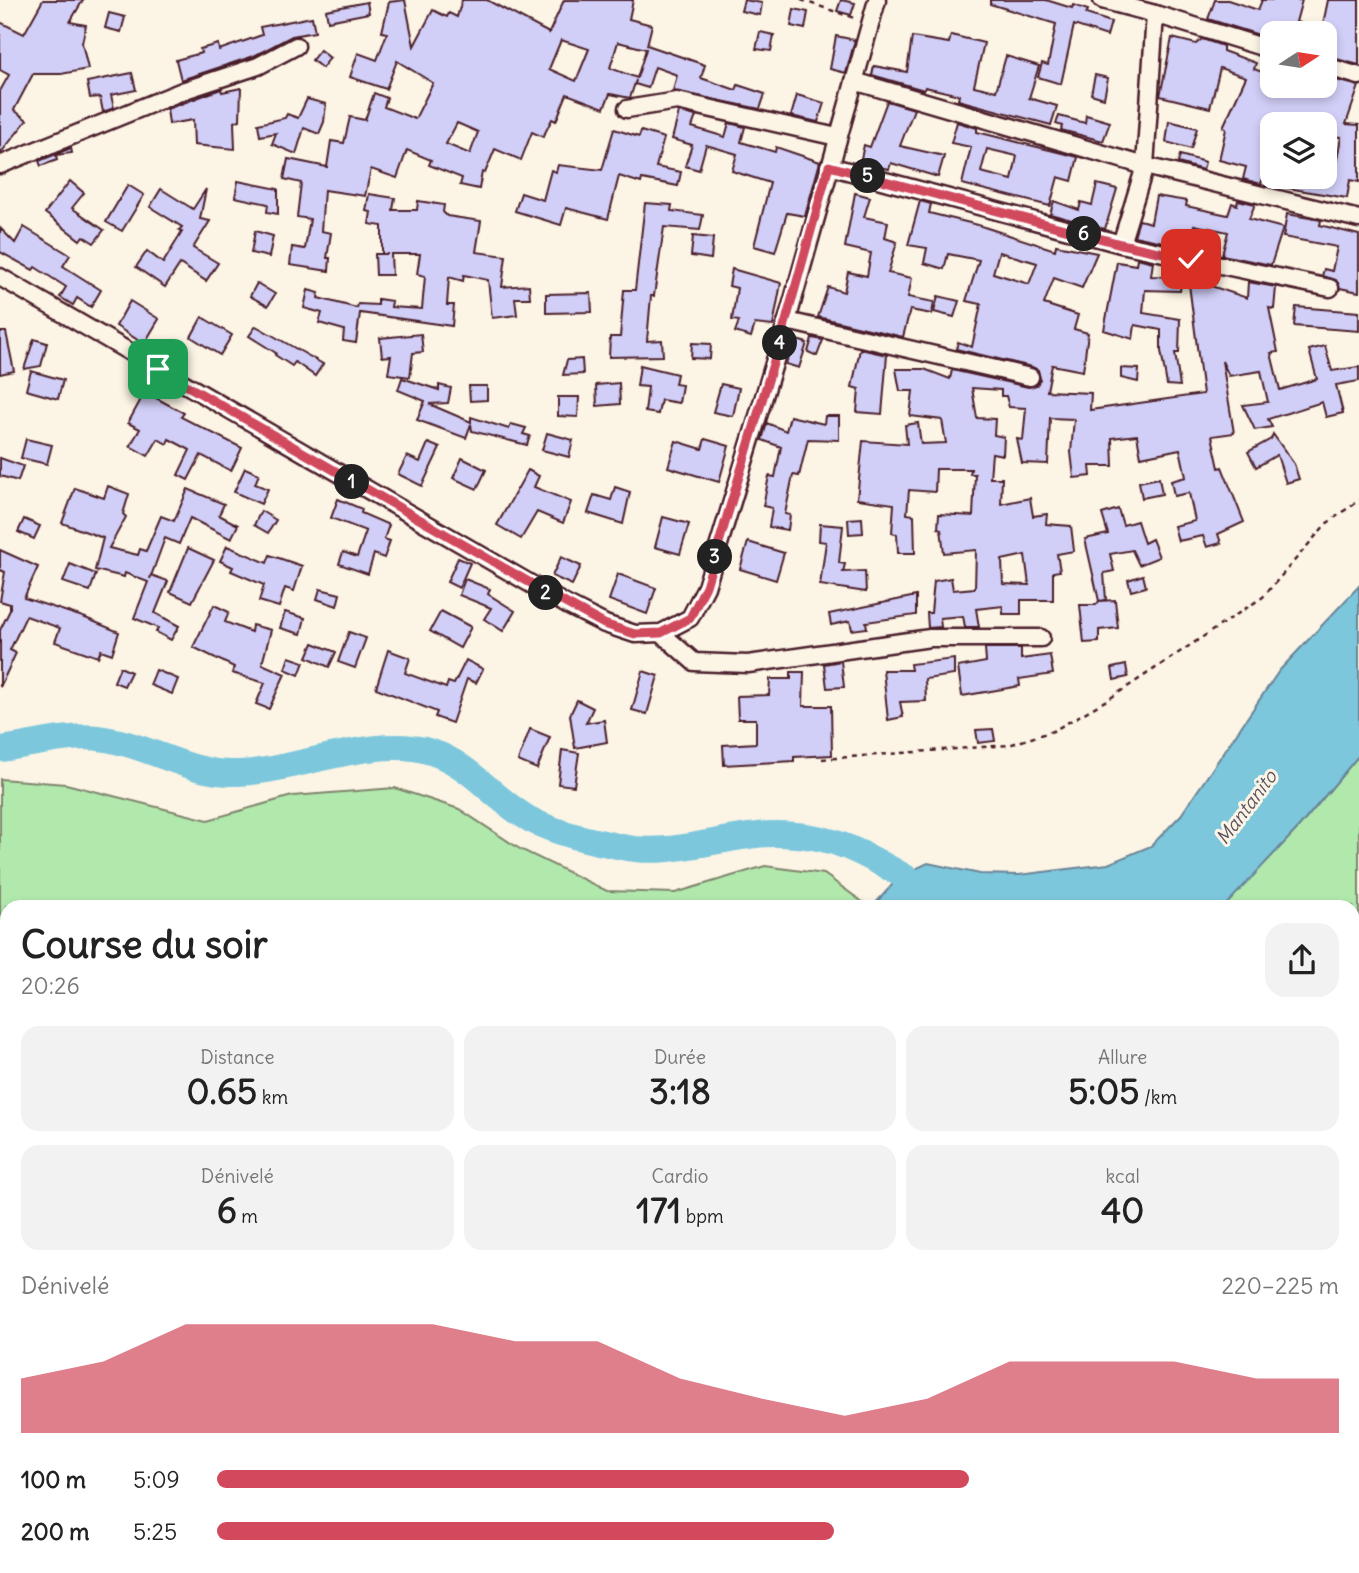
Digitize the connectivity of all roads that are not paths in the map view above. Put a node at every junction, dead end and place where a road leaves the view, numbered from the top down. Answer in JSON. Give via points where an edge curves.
{"nodes":[{"id":1,"x":877,"y":0,"type":"edge"},
{"id":2,"x":1102,"y":0,"type":"edge"},
{"id":3,"x":1155,"y":14,"type":"junction"},
{"id":4,"x":296,"y":46,"type":"dead end"},
{"id":5,"x":1260,"y":46,"type":"edge"},
{"id":6,"x":1337,"y":70,"type":"edge"},
{"id":7,"x":1359,"y":76,"type":"edge"},
{"id":8,"x":854,"y":81,"type":"junction"},
{"id":9,"x":627,"y":109,"type":"dead end"},
{"id":10,"x":837,"y":137,"type":"junction"},
{"id":11,"x":0,"y":165,"type":"edge"},
{"id":12,"x":829,"y":166,"type":"junction"},
{"id":13,"x":1145,"y":166,"type":"junction"},
{"id":14,"x":1359,"y":219,"type":"edge"},
{"id":15,"x":1121,"y":244,"type":"junction"},
{"id":16,"x":0,"y":277,"type":"edge"},
{"id":17,"x":1330,"y":288,"type":"dead end"},
{"id":18,"x":786,"y":321,"type":"junction"},
{"id":19,"x":1030,"y":377,"type":"dead end"},
{"id":20,"x":661,"y":633,"type":"junction"},
{"id":21,"x":1041,"y":638,"type":"dead end"}],
"edges":[{"from":1,"to":8,"type":"street"},
{"from":2,"to":3,"type":"street"},
{"from":3,"to":5,"type":"street"},
{"from":3,"to":13,"type":"street"},
{"from":4,"to":11,"type":"street","via":[[258,66]]},
{"from":6,"to":7,"type":"street"},
{"from":8,"to":10,"type":"street"},
{"from":8,"to":13,"type":"street"},
{"from":9,"to":10,"type":"street","via":[[677,101]]},
{"from":10,"to":12,"type":"street"},
{"from":12,"to":15,"type":"street"},
{"from":12,"to":18,"type":"street"},
{"from":13,"to":14,"type":"street"},
{"from":13,"to":15,"type":"street"},
{"from":15,"to":17,"type":"street"},
{"from":16,"to":20,"type":"street","via":[[604,624],[635,634]]},
{"from":18,"to":19,"type":"street"},
{"from":18,"to":20,"type":"street","via":[[706,586],[690,618]]},
{"from":20,"to":21,"type":"street","via":[[694,663],[748,664],[930,638]]}]}
